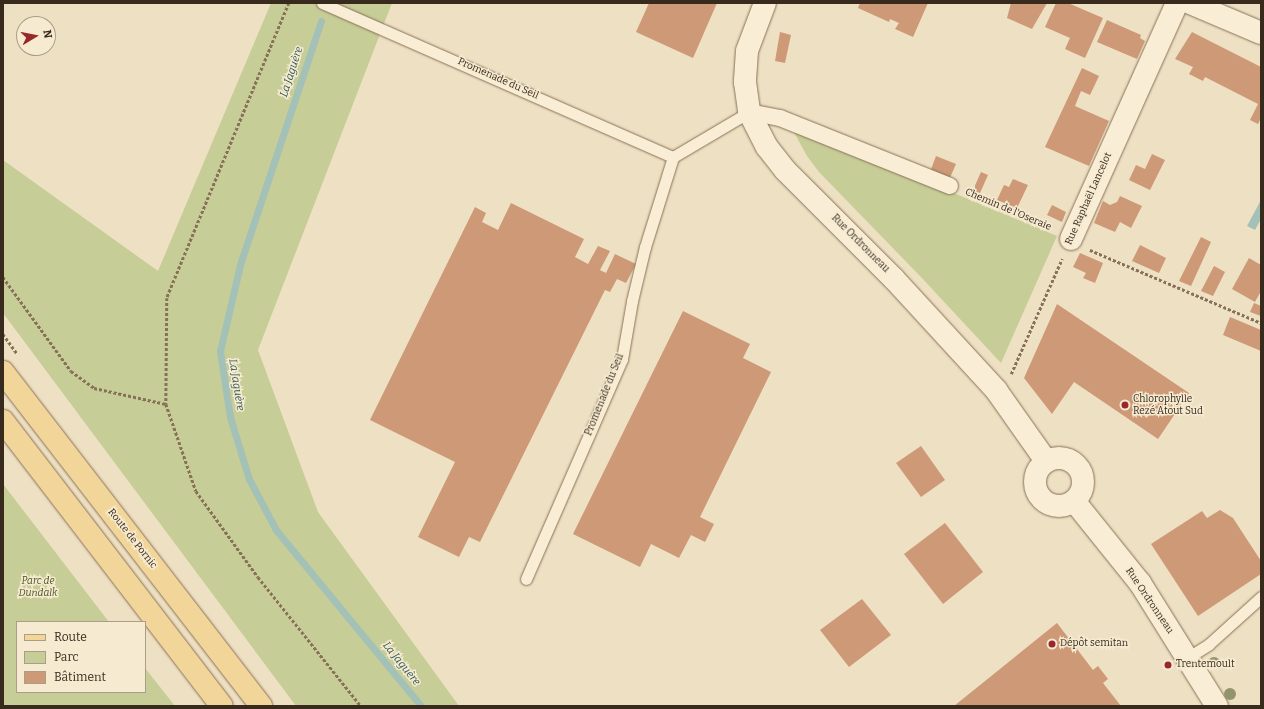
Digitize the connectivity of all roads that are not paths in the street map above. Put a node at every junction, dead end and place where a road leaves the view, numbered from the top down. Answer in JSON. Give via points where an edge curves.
{"nodes":[{"id":1,"x":322,"y":3,"type":"edge"},
{"id":2,"x":764,"y":3,"type":"edge"},
{"id":3,"x":1177,"y":3,"type":"edge"},
{"id":4,"x":1190,"y":3,"type":"edge"},
{"id":5,"x":1261,"y":33,"type":"edge"},
{"id":6,"x":749,"y":112,"type":"junction"},
{"id":7,"x":673,"y":157,"type":"junction"},
{"id":8,"x":950,"y":186,"type":"road end"},
{"id":9,"x":1071,"y":239,"type":"road end"},
{"id":10,"x":3,"y":372,"type":"edge"},
{"id":11,"x":3,"y":421,"type":"edge"},
{"id":12,"x":1046,"y":461,"type":"junction"},
{"id":13,"x":1074,"y":501,"type":"junction"},
{"id":14,"x":526,"y":579,"type":"dead end"},
{"id":15,"x":1261,"y":597,"type":"edge"},
{"id":16,"x":1188,"y":658,"type":"junction"},
{"id":17,"x":222,"y":706,"type":"edge"},
{"id":18,"x":261,"y":706,"type":"edge"},
{"id":19,"x":1217,"y":706,"type":"edge"}],
"edges":[{"from":1,"to":7,"type":"lane","name":"Promenade du Seil"},
{"from":2,"to":6,"type":"street","name":"Rue Ordronneau","via":[[747,51],[744,82]]},
{"from":3,"to":9,"type":"street","name":"Rue Raphaël Lancelot"},
{"from":4,"to":5,"type":"street"},
{"from":6,"to":7,"type":"lane"},
{"from":6,"to":8,"type":"street","via":[[780,118]]},
{"from":6,"to":12,"type":"street","name":"Rue Ordronneau","via":[[767,148],[785,170],[894,279],[996,390]]},
{"from":7,"to":14,"type":"lane","name":"Promenade du Seil","via":[[645,247],[622,359]]},
{"from":10,"to":18,"type":"main road","name":"Route de Pornic"},
{"from":11,"to":17,"type":"main road"},
{"from":12,"to":13,"type":"street","via":[[1061,457],[1078,466],[1084,482],[1082,491]]},
{"from":12,"to":13,"type":"street","via":[[1038,469],[1035,479],[1039,496],[1046,502],[1058,506]]},
{"from":13,"to":16,"type":"street","name":"Rue Ordronneau","via":[[1140,583]]},
{"from":15,"to":16,"type":"lane","via":[[1209,644]]},
{"from":16,"to":19,"type":"street","name":"Rue Ordronneau"}]}
